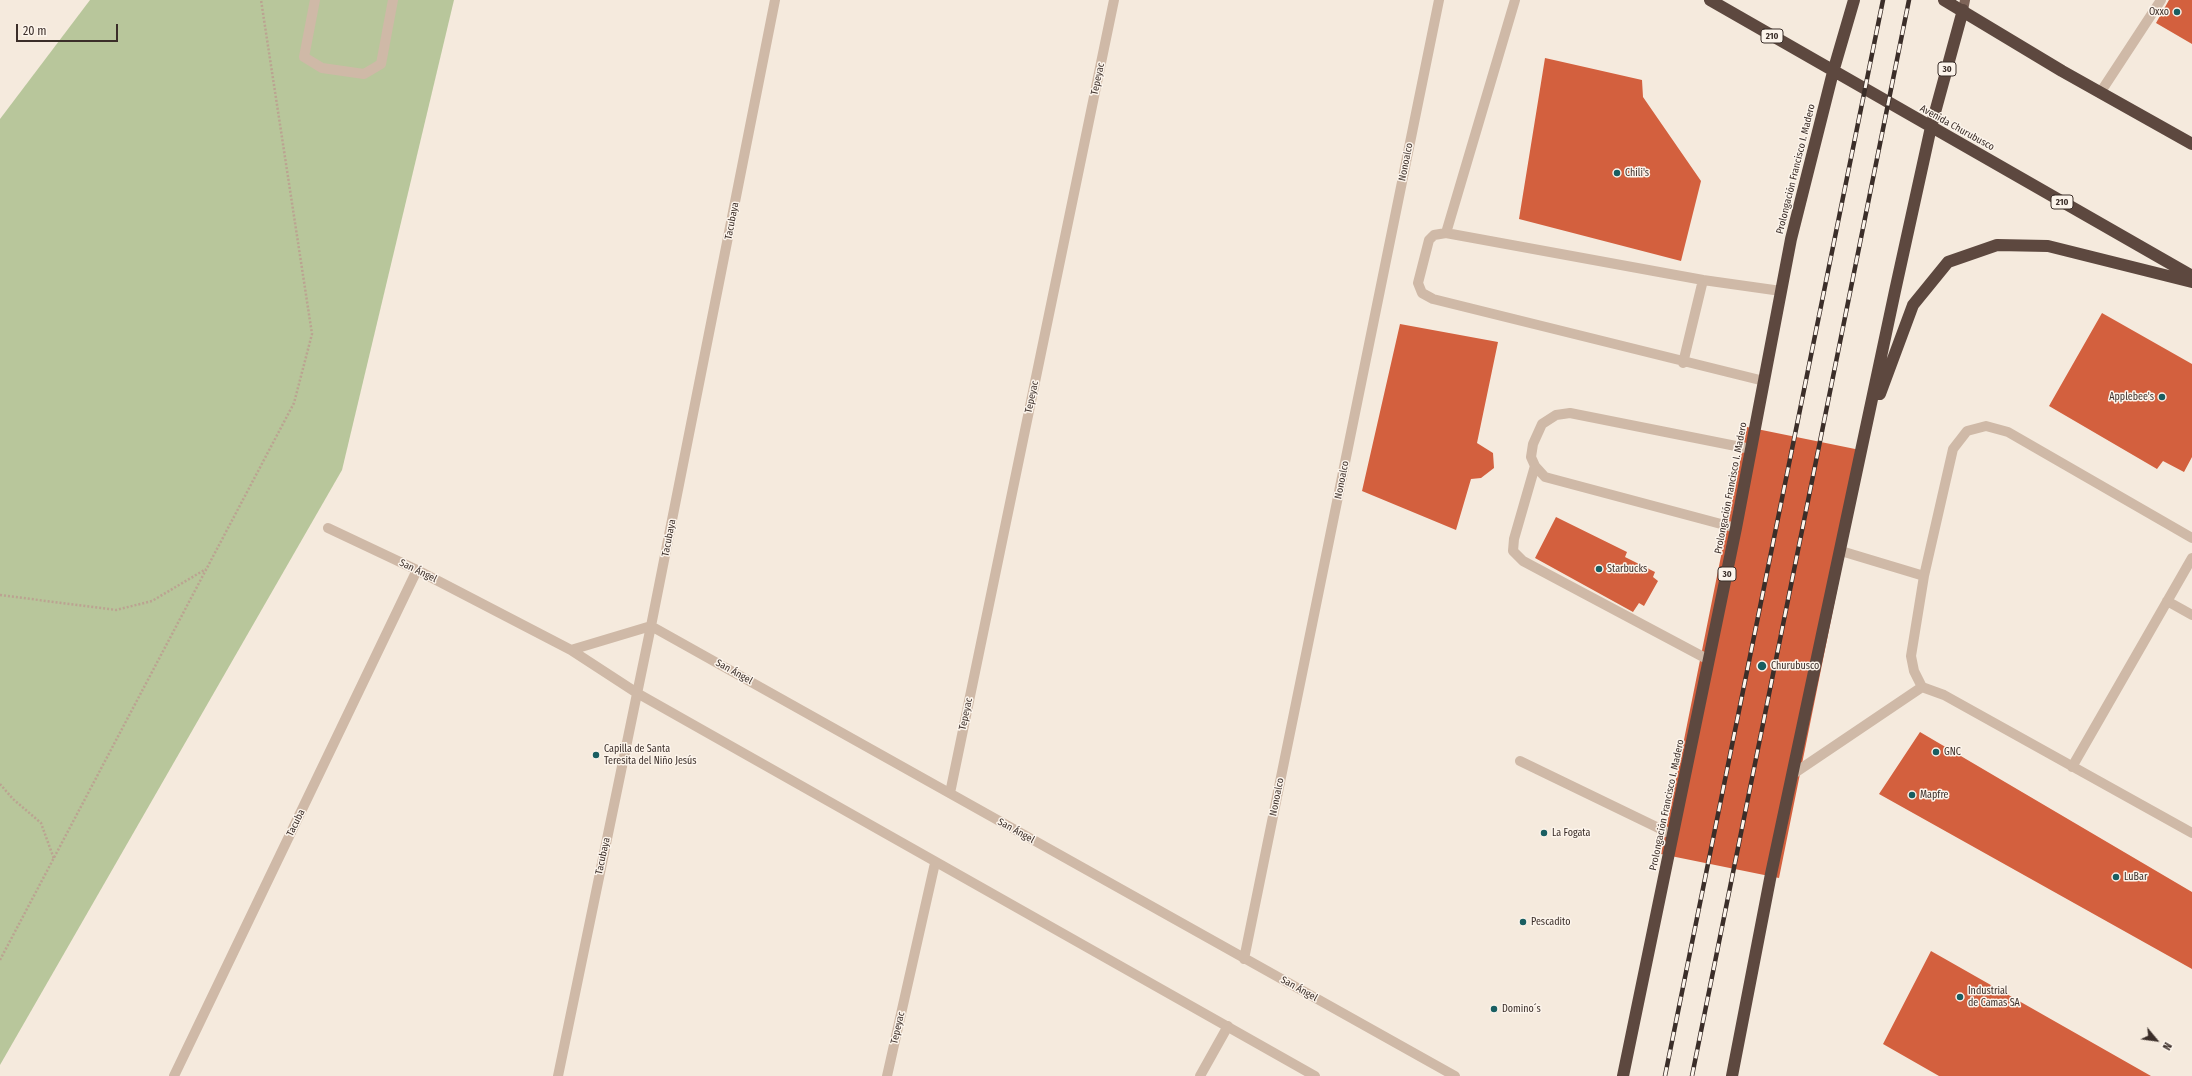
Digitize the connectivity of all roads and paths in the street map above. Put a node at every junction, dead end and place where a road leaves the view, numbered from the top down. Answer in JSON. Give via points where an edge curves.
{"nodes":[{"id":1,"x":261,"y":0,"type":"edge"},
{"id":2,"x":315,"y":0,"type":"edge"},
{"id":3,"x":393,"y":0,"type":"edge"},
{"id":4,"x":775,"y":0,"type":"edge"},
{"id":5,"x":1114,"y":0,"type":"edge"},
{"id":6,"x":1439,"y":0,"type":"edge"},
{"id":7,"x":1515,"y":0,"type":"edge"},
{"id":8,"x":1710,"y":0,"type":"edge"},
{"id":9,"x":1854,"y":0,"type":"edge"},
{"id":10,"x":1944,"y":0,"type":"edge"},
{"id":11,"x":2161,"y":0,"type":"edge"},
{"id":12,"x":1964,"y":5,"type":"edge"},
{"id":13,"x":1833,"y":72,"type":"junction"},
{"id":14,"x":2100,"y":93,"type":"junction"},
{"id":15,"x":1931,"y":127,"type":"junction"},
{"id":16,"x":2192,"y":144,"type":"edge"},
{"id":17,"x":1446,"y":233,"type":"junction"},
{"id":18,"x":2192,"y":276,"type":"edge"},
{"id":19,"x":1703,"y":280,"type":"junction"},
{"id":20,"x":2192,"y":282,"type":"edge"},
{"id":21,"x":1781,"y":291,"type":"junction"},
{"id":22,"x":1683,"y":363,"type":"junction"},
{"id":23,"x":1764,"y":381,"type":"junction"},
{"id":24,"x":1866,"y":430,"type":"junction"},
{"id":25,"x":1751,"y":449,"type":"junction"},
{"id":26,"x":1535,"y":466,"type":"junction"},
{"id":27,"x":328,"y":528,"type":"dead end"},
{"id":28,"x":1736,"y":528,"type":"junction"},
{"id":29,"x":2192,"y":538,"type":"edge"},
{"id":30,"x":1841,"y":550,"type":"junction"},
{"id":31,"x":2192,"y":558,"type":"edge"},
{"id":32,"x":208,"y":568,"type":"junction"},
{"id":33,"x":417,"y":570,"type":"junction"},
{"id":34,"x":1924,"y":576,"type":"junction"},
{"id":35,"x":0,"y":595,"type":"edge"},
{"id":36,"x":2167,"y":600,"type":"junction"},
{"id":37,"x":2192,"y":615,"type":"edge"},
{"id":38,"x":651,"y":626,"type":"junction"},
{"id":39,"x":571,"y":650,"type":"junction"},
{"id":40,"x":1709,"y":660,"type":"junction"},
{"id":41,"x":1922,"y":687,"type":"junction"},
{"id":42,"x":637,"y":693,"type":"junction"},
{"id":43,"x":1520,"y":761,"type":"dead end"},
{"id":44,"x":2072,"y":767,"type":"junction"},
{"id":45,"x":1793,"y":774,"type":"junction"},
{"id":46,"x":0,"y":784,"type":"edge"},
{"id":47,"x":950,"y":793,"type":"junction"},
{"id":48,"x":2192,"y":833,"type":"edge"},
{"id":49,"x":1673,"y":835,"type":"junction"},
{"id":50,"x":54,"y":858,"type":"junction"},
{"id":51,"x":935,"y":863,"type":"junction"},
{"id":52,"x":1244,"y":959,"type":"junction"},
{"id":53,"x":0,"y":960,"type":"edge"},
{"id":54,"x":1228,"y":1026,"type":"junction"},
{"id":55,"x":174,"y":1076,"type":"edge"},
{"id":56,"x":558,"y":1076,"type":"edge"},
{"id":57,"x":887,"y":1076,"type":"edge"},
{"id":58,"x":1200,"y":1076,"type":"edge"},
{"id":59,"x":1315,"y":1076,"type":"edge"},
{"id":60,"x":1455,"y":1076,"type":"edge"},
{"id":61,"x":1623,"y":1076,"type":"edge"},
{"id":62,"x":1732,"y":1076,"type":"edge"}],
"edges":[{"from":1,"to":32,"type":"path","via":[[312,334],[294,403]]},
{"from":2,"to":3,"type":"street","via":[[304,57],[322,68],[364,74],[381,64]]},
{"from":4,"to":38,"type":"street","name":"Tacubaya"},
{"from":5,"to":47,"type":"street","name":"Tepeyac"},
{"from":6,"to":52,"type":"street","name":"Nonoalco"},
{"from":7,"to":17,"type":"street"},
{"from":8,"to":13,"type":"highway","name":"Avenida Churubusco","number":"210"},
{"from":9,"to":13,"type":"highway","name":"Prolongación Francisco I. Madero","number":"30"},
{"from":10,"to":12,"type":"highway"},
{"from":11,"to":14,"type":"street"},
{"from":12,"to":14,"type":"highway"},
{"from":12,"to":15,"type":"highway","number":"30"},
{"from":13,"to":15,"type":"highway","name":"Avenida Churubusco","number":"210"},
{"from":13,"to":21,"type":"highway","name":"Prolongación Francisco I. Madero","number":"30","via":[[1791,239]]},
{"from":14,"to":16,"type":"highway"},
{"from":15,"to":18,"type":"highway","name":"Avenida Churubusco","number":"210"},
{"from":15,"to":24,"type":"highway","number":"30"},
{"from":17,"to":19,"type":"street"},
{"from":17,"to":22,"type":"street","via":[[1434,235],[1426,246],[1418,283],[1419,289],[1426,296]]},
{"from":19,"to":21,"type":"street"},
{"from":19,"to":22,"type":"street"},
{"from":20,"to":24,"type":"highway","via":[[2048,246],[1997,245],[1948,262],[1913,305]]},
{"from":21,"to":23,"type":"highway","name":"Prolongación Francisco I. Madero","number":"30"},
{"from":22,"to":23,"type":"street"},
{"from":23,"to":25,"type":"highway","name":"Prolongación Francisco I. Madero","number":"30"},
{"from":24,"to":30,"type":"highway","number":"30"},
{"from":25,"to":26,"type":"street","via":[[1570,413],[1556,415],[1542,424],[1533,444],[1531,457]]},
{"from":25,"to":28,"type":"highway","name":"Prolongación Francisco I. Madero","number":"30"},
{"from":26,"to":28,"type":"street","via":[[1545,477],[1563,483]]},
{"from":26,"to":40,"type":"street","via":[[1514,539],[1513,551],[1523,561]]},
{"from":27,"to":33,"type":"street","name":"San Ángel"},
{"from":28,"to":40,"type":"highway","name":"Prolongación Francisco I. Madero","number":"30"},
{"from":29,"to":34,"type":"street","via":[[2008,432],[1986,426],[1967,431],[1953,449]]},
{"from":30,"to":34,"type":"street"},
{"from":30,"to":45,"type":"highway","number":"30"},
{"from":31,"to":36,"type":"street"},
{"from":32,"to":35,"type":"path","via":[[152,601],[116,610]]},
{"from":32,"to":50,"type":"path"},
{"from":33,"to":39,"type":"street","name":"San Ángel"},
{"from":33,"to":55,"type":"street","name":"Tacuba"},
{"from":34,"to":41,"type":"street","via":[[1911,656],[1914,671]]},
{"from":36,"to":37,"type":"street"},
{"from":36,"to":44,"type":"street"},
{"from":38,"to":39,"type":"street"},
{"from":38,"to":42,"type":"street","name":"Tacubaya"},
{"from":38,"to":47,"type":"street","name":"San Ángel"},
{"from":39,"to":42,"type":"street","name":"San Ángel"},
{"from":40,"to":49,"type":"highway","name":"Prolongación Francisco I. Madero","number":"30"},
{"from":41,"to":44,"type":"street","via":[[1944,695]]},
{"from":41,"to":45,"type":"street"},
{"from":42,"to":51,"type":"street","name":"San Ángel"},
{"from":42,"to":56,"type":"street","name":"Tacubaya"},
{"from":43,"to":49,"type":"street"},
{"from":44,"to":48,"type":"street"},
{"from":45,"to":62,"type":"highway","number":"30"},
{"from":46,"to":50,"type":"path","via":[[41,823]]},
{"from":47,"to":52,"type":"street","name":"San Ángel"},
{"from":49,"to":61,"type":"highway","name":"Prolongación Francisco I. Madero","number":"30"},
{"from":50,"to":53,"type":"path"},
{"from":51,"to":54,"type":"street","name":"San Ángel"},
{"from":51,"to":57,"type":"street","name":"Tepeyac"},
{"from":52,"to":60,"type":"street","name":"San Ángel"},
{"from":54,"to":58,"type":"street"},
{"from":54,"to":59,"type":"street","name":"San Ángel"}]}
